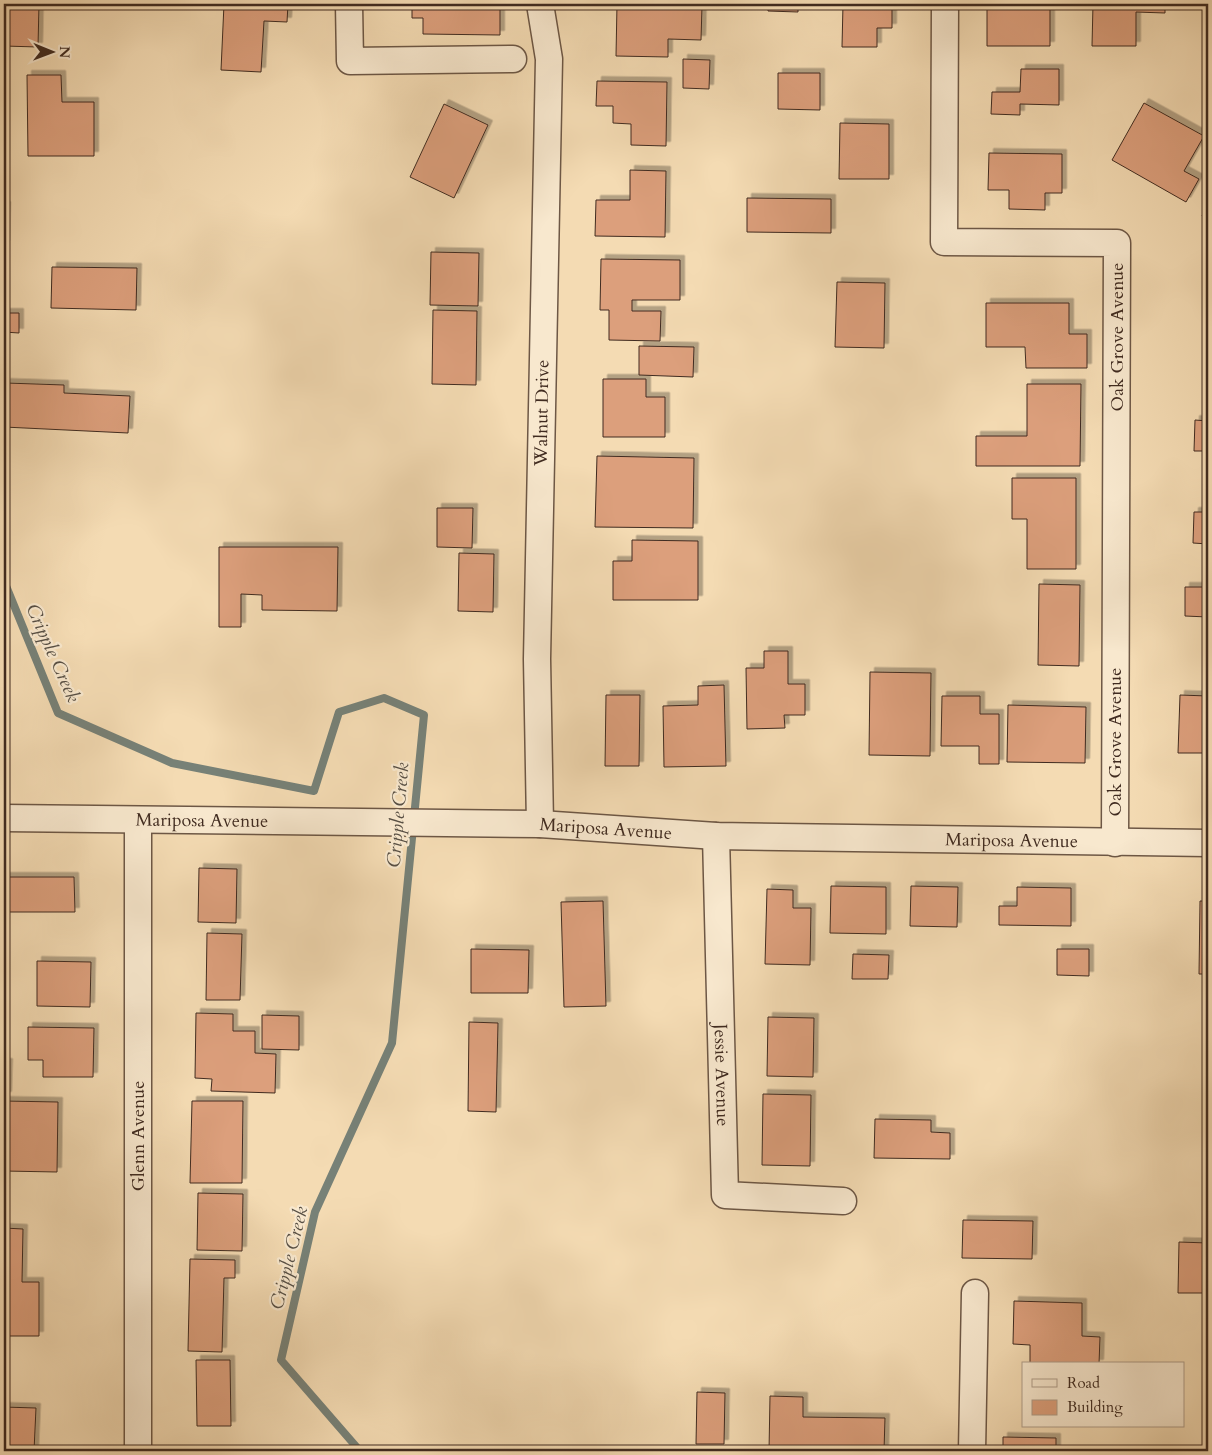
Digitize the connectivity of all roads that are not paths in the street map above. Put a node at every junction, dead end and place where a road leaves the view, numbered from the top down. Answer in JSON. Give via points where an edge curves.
{"nodes":[{"id":1,"x":349,"y":4,"type":"edge"},
{"id":2,"x":540,"y":4,"type":"edge"},
{"id":3,"x":945,"y":4,"type":"edge"},
{"id":4,"x":514,"y":59,"type":"dead end"},
{"id":5,"x":4,"y":818,"type":"edge"},
{"id":6,"x":138,"y":820,"type":"junction"},
{"id":7,"x":540,"y":824,"type":"junction"},
{"id":8,"x":716,"y":836,"type":"junction"},
{"id":9,"x":1115,"y":843,"type":"junction"},
{"id":10,"x":1208,"y":843,"type":"edge"},
{"id":11,"x":843,"y":1201,"type":"dead end"},
{"id":12,"x":975,"y":1293,"type":"dead end"},
{"id":13,"x":138,"y":1451,"type":"edge"},
{"id":14,"x":972,"y":1451,"type":"edge"}],
"edges":[{"from":1,"to":4,"type":"street","via":[[350,61]]},
{"from":2,"to":7,"type":"street","name":"Walnut Drive","via":[[549,59],[537,659]]},
{"from":3,"to":9,"type":"street","name":"Oak Grove Avenue","via":[[944,242],[1117,243]]},
{"from":5,"to":6,"type":"street","name":"Mariposa Avenue"},
{"from":6,"to":7,"type":"street","name":"Mariposa Avenue"},
{"from":6,"to":13,"type":"street","name":"Glenn Avenue"},
{"from":7,"to":8,"type":"street","name":"Mariposa Avenue"},
{"from":8,"to":9,"type":"street","name":"Mariposa Avenue"},
{"from":8,"to":11,"type":"street","name":"Jessie Avenue","via":[[725,1195]]},
{"from":9,"to":10,"type":"street","name":"Mariposa Avenue"},
{"from":12,"to":14,"type":"street"}]}
